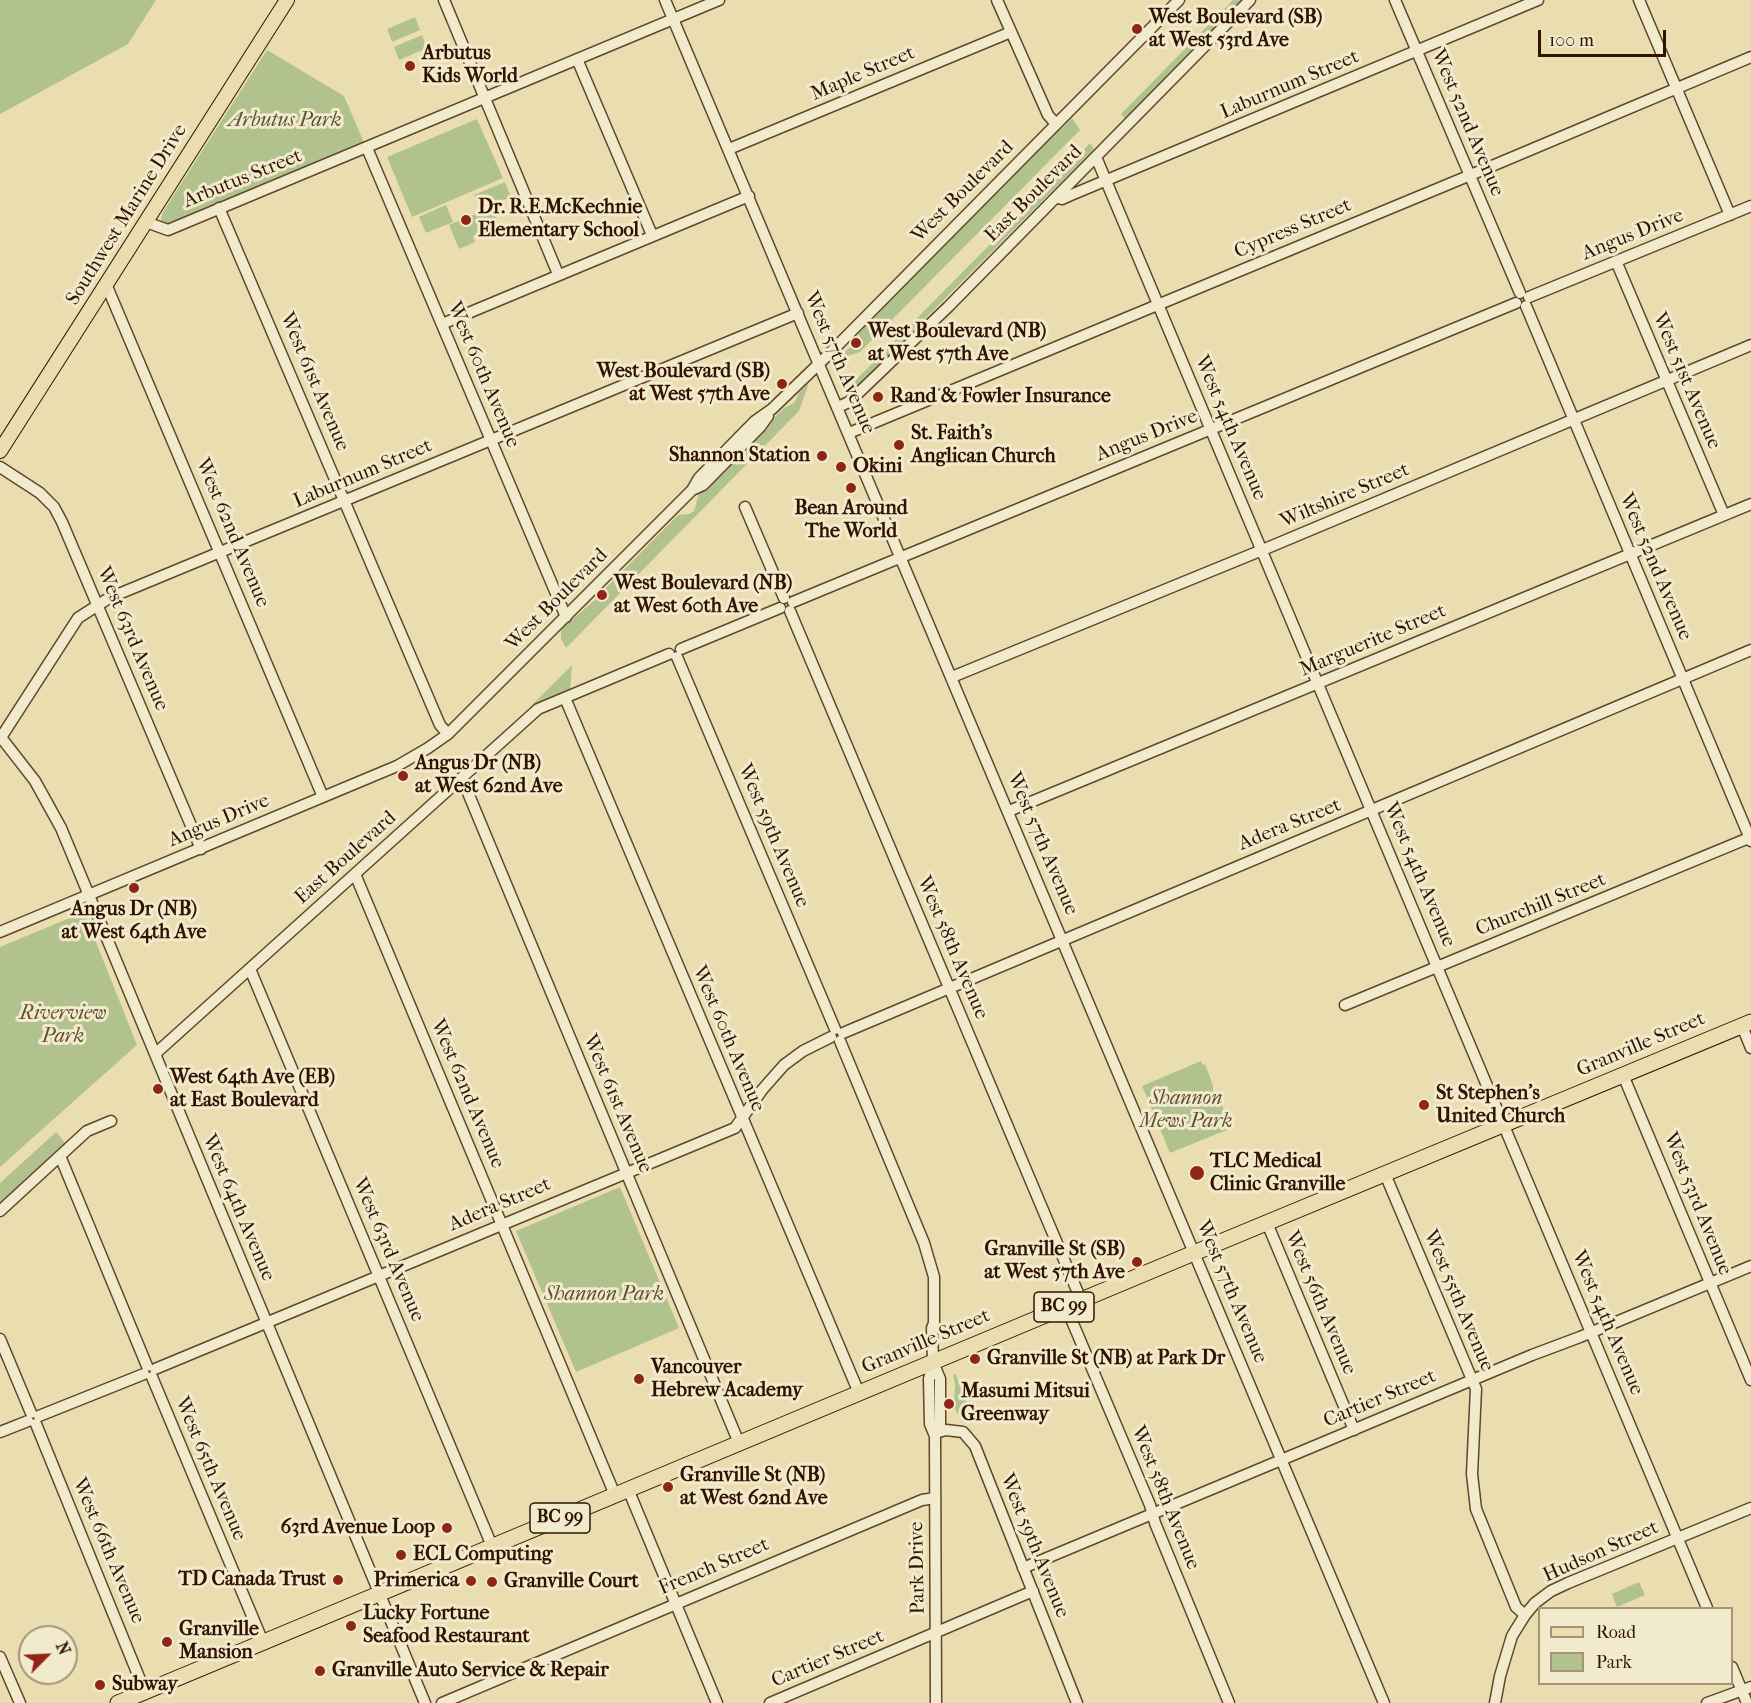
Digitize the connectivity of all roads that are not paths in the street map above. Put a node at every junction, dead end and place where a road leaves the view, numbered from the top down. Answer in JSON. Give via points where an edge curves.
{"nodes":[{"id":1,"x":287,"y":0,"type":"edge"},
{"id":2,"x":444,"y":0,"type":"edge"},
{"id":3,"x":665,"y":0,"type":"edge"},
{"id":4,"x":719,"y":0,"type":"edge"},
{"id":5,"x":997,"y":0,"type":"edge"},
{"id":6,"x":1179,"y":0,"type":"edge"},
{"id":7,"x":1250,"y":0,"type":"edge"},
{"id":8,"x":1395,"y":0,"type":"edge"},
{"id":9,"x":1538,"y":0,"type":"edge"},
{"id":10,"x":1639,"y":0,"type":"edge"},
{"id":11,"x":673,"y":19,"type":"junction"},
{"id":12,"x":1011,"y":32,"type":"junction"},
{"id":13,"x":1417,"y":51,"type":"junction"},
{"id":14,"x":1751,"y":57,"type":"edge"},
{"id":15,"x":577,"y":59,"type":"junction"},
{"id":16,"x":1677,"y":88,"type":"junction"},
{"id":17,"x":485,"y":98,"type":"junction"},
{"id":18,"x":1056,"y":124,"type":"junction"},
{"id":19,"x":367,"y":148,"type":"junction"},
{"id":20,"x":729,"y":149,"type":"junction"},
{"id":21,"x":1096,"y":157,"type":"junction"},
{"id":22,"x":1470,"y":176,"type":"junction"},
{"id":23,"x":1106,"y":181,"type":"junction"},
{"id":24,"x":749,"y":196,"type":"junction"},
{"id":25,"x":1056,"y":197,"type":"junction"},
{"id":26,"x":1751,"y":206,"type":"edge"},
{"id":27,"x":219,"y":208,"type":"junction"},
{"id":28,"x":1730,"y":215,"type":"junction"},
{"id":29,"x":146,"y":222,"type":"junction"},
{"id":30,"x":652,"y":235,"type":"junction"},
{"id":31,"x":1616,"y":261,"type":"junction"},
{"id":32,"x":558,"y":274,"type":"junction"},
{"id":33,"x":106,"y":284,"type":"junction"},
{"id":34,"x":1522,"y":300,"type":"junction"},
{"id":35,"x":1158,"y":305,"type":"junction"},
{"id":36,"x":798,"y":314,"type":"junction"},
{"id":37,"x":442,"y":324,"type":"junction"},
{"id":38,"x":1751,"y":345,"type":"edge"},
{"id":39,"x":819,"y":364,"type":"junction"},
{"id":40,"x":1667,"y":381,"type":"junction"},
{"id":41,"x":838,"y":407,"type":"junction"},
{"id":42,"x":1574,"y":419,"type":"junction"},
{"id":43,"x":1211,"y":429,"type":"junction"},
{"id":44,"x":849,"y":433,"type":"junction"},
{"id":45,"x":491,"y":442,"type":"junction"},
{"id":46,"x":0,"y":451,"type":"edge"},
{"id":47,"x":0,"y":466,"type":"edge"},
{"id":48,"x":346,"y":501,"type":"junction"},
{"id":49,"x":1751,"y":504,"type":"edge"},
{"id":50,"x":745,"y":507,"type":"dead end"},
{"id":51,"x":1724,"y":515,"type":"junction"},
{"id":52,"x":1261,"y":550,"type":"junction"},
{"id":53,"x":221,"y":553,"type":"junction"},
{"id":54,"x":1629,"y":554,"type":"junction"},
{"id":55,"x":901,"y":557,"type":"junction"},
{"id":56,"x":98,"y":605,"type":"junction"},
{"id":57,"x":787,"y":605,"type":"junction"},
{"id":58,"x":566,"y":616,"type":"junction"},
{"id":59,"x":1751,"y":650,"type":"edge"},
{"id":60,"x":676,"y":653,"type":"junction"},
{"id":61,"x":952,"y":677,"type":"junction"},
{"id":62,"x":1683,"y":680,"type":"junction"},
{"id":63,"x":1318,"y":683,"type":"junction"},
{"id":64,"x":565,"y":698,"type":"junction"},
{"id":65,"x":448,"y":734,"type":"junction"},
{"id":66,"x":0,"y":737,"type":"edge"},
{"id":67,"x":459,"y":781,"type":"junction"},
{"id":68,"x":323,"y":797,"type":"junction"},
{"id":69,"x":1009,"y":811,"type":"junction"},
{"id":70,"x":1372,"y":811,"type":"junction"},
{"id":71,"x":1750,"y":839,"type":"edge"},
{"id":72,"x":201,"y":849,"type":"junction"},
{"id":73,"x":355,"y":874,"type":"junction"},
{"id":74,"x":89,"y":895,"type":"junction"},
{"id":75,"x":0,"y":932,"type":"edge"},
{"id":76,"x":1062,"y":939,"type":"junction"},
{"id":77,"x":1438,"y":967,"type":"junction"},
{"id":78,"x":250,"y":969,"type":"junction"},
{"id":79,"x":949,"y":987,"type":"junction"},
{"id":80,"x":1345,"y":1005,"type":"dead end"},
{"id":81,"x":1746,"y":1024,"type":"edge"},
{"id":82,"x":837,"y":1035,"type":"junction"},
{"id":83,"x":1751,"y":1048,"type":"edge"},
{"id":84,"x":155,"y":1054,"type":"junction"},
{"id":85,"x":1623,"y":1075,"type":"junction"},
{"id":86,"x":742,"y":1118,"type":"junction"},
{"id":87,"x":111,"y":1121,"type":"dead end"},
{"id":88,"x":1504,"y":1125,"type":"junction"},
{"id":89,"x":60,"y":1156,"type":"junction"},
{"id":90,"x":626,"y":1172,"type":"junction"},
{"id":91,"x":1385,"y":1174,"type":"junction"},
{"id":92,"x":0,"y":1210,"type":"edge"},
{"id":93,"x":1267,"y":1223,"type":"junction"},
{"id":94,"x":502,"y":1224,"type":"junction"},
{"id":95,"x":1195,"y":1253,"type":"junction"},
{"id":96,"x":1751,"y":1266,"type":"edge"},
{"id":97,"x":379,"y":1276,"type":"junction"},
{"id":98,"x":1710,"y":1283,"type":"junction"},
{"id":99,"x":1081,"y":1300,"type":"junction"},
{"id":100,"x":1066,"y":1307,"type":"junction"},
{"id":101,"x":265,"y":1327,"type":"junction"},
{"id":102,"x":1591,"y":1332,"type":"junction"},
{"id":103,"x":0,"y":1339,"type":"edge"},
{"id":104,"x":933,"y":1362,"type":"junction"},
{"id":105,"x":150,"y":1372,"type":"junction"},
{"id":106,"x":1472,"y":1380,"type":"junction"},
{"id":107,"x":1751,"y":1380,"type":"edge"},
{"id":108,"x":859,"y":1393,"type":"junction"},
{"id":109,"x":33,"y":1418,"type":"junction"},
{"id":110,"x":1354,"y":1430,"type":"junction"},
{"id":111,"x":0,"y":1432,"type":"edge"},
{"id":112,"x":935,"y":1433,"type":"junction"},
{"id":113,"x":739,"y":1443,"type":"junction"},
{"id":114,"x":1282,"y":1459,"type":"junction"},
{"id":115,"x":622,"y":1492,"type":"junction"},
{"id":116,"x":935,"y":1498,"type":"junction"},
{"id":117,"x":1751,"y":1508,"type":"edge"},
{"id":118,"x":1152,"y":1513,"type":"junction"},
{"id":119,"x":1677,"y":1538,"type":"junction"},
{"id":120,"x":492,"y":1546,"type":"junction"},
{"id":121,"x":1023,"y":1568,"type":"junction"},
{"id":122,"x":1033,"y":1591,"type":"junction"},
{"id":123,"x":379,"y":1593,"type":"junction"},
{"id":124,"x":675,"y":1603,"type":"junction"},
{"id":125,"x":1707,"y":1607,"type":"edge"},
{"id":126,"x":1525,"y":1615,"type":"junction"},
{"id":127,"x":936,"y":1632,"type":"junction"},
{"id":128,"x":263,"y":1642,"type":"junction"},
{"id":129,"x":0,"y":1657,"type":"edge"},
{"id":130,"x":1733,"y":1670,"type":"edge"},
{"id":131,"x":1746,"y":1688,"type":"edge"},
{"id":132,"x":145,"y":1692,"type":"junction"},
{"id":133,"x":20,"y":1703,"type":"edge"},
{"id":134,"x":118,"y":1703,"type":"edge"},
{"id":135,"x":425,"y":1703,"type":"edge"},
{"id":136,"x":442,"y":1703,"type":"edge"},
{"id":137,"x":717,"y":1703,"type":"edge"},
{"id":138,"x":770,"y":1703,"type":"edge"},
{"id":139,"x":936,"y":1703,"type":"edge"},
{"id":140,"x":1077,"y":1703,"type":"edge"},
{"id":141,"x":1229,"y":1703,"type":"edge"},
{"id":142,"x":1384,"y":1703,"type":"edge"},
{"id":143,"x":1496,"y":1703,"type":"edge"},
{"id":144,"x":1707,"y":1703,"type":"edge"},
{"id":145,"x":1747,"y":1703,"type":"edge"}],
"edges":[{"from":1,"to":29,"type":"main road","name":"Southwest Marine Drive"},
{"from":2,"to":17,"type":"street"},
{"from":3,"to":11,"type":"street","name":"West 57th Avenue"},
{"from":4,"to":11,"type":"street","name":"Arbutus Street"},
{"from":5,"to":12,"type":"street"},
{"from":6,"to":18,"type":"street","name":"West Boulevard"},
{"from":7,"to":21,"type":"street","name":"East Boulevard"},
{"from":8,"to":13,"type":"street","name":"West 52nd Avenue"},
{"from":9,"to":13,"type":"street","name":"Laburnum Street"},
{"from":10,"to":16,"type":"street"},
{"from":11,"to":15,"type":"street","name":"Arbutus Street"},
{"from":11,"to":20,"type":"street","name":"West 57th Avenue"},
{"from":12,"to":18,"type":"street","via":[[1047,115]]},
{"from":12,"to":20,"type":"street","name":"Maple Street"},
{"from":13,"to":22,"type":"street","name":"West 52nd Avenue"},
{"from":13,"to":23,"type":"street","name":"Laburnum Street"},
{"from":14,"to":16,"type":"street","name":"Cypress Street"},
{"from":15,"to":17,"type":"street","name":"Arbutus Street"},
{"from":15,"to":30,"type":"street"},
{"from":16,"to":22,"type":"street","name":"Cypress Street"},
{"from":16,"to":28,"type":"street"},
{"from":17,"to":19,"type":"street","name":"Arbutus Street"},
{"from":17,"to":32,"type":"street"},
{"from":18,"to":39,"type":"street","name":"West Boulevard"},
{"from":19,"to":27,"type":"street","name":"Arbutus Street"},
{"from":19,"to":37,"type":"street","name":"West 60th Avenue"},
{"from":20,"to":24,"type":"street","name":"West 57th Avenue"},
{"from":21,"to":23,"type":"street","name":"West 54th Avenue"},
{"from":21,"to":25,"type":"street","name":"East Boulevard"},
{"from":22,"to":34,"type":"street","name":"West 52nd Avenue"},
{"from":22,"to":35,"type":"street","name":"Cypress Street"},
{"from":23,"to":25,"type":"street","name":"Laburnum Street","via":[[1062,199]]},
{"from":23,"to":35,"type":"street","name":"West 54th Avenue"},
{"from":24,"to":30,"type":"street"},
{"from":24,"to":36,"type":"street","name":"West 57th Avenue"},
{"from":25,"to":41,"type":"street","name":"East Boulevard","via":[[948,307],[849,402]]},
{"from":26,"to":28,"type":"street","name":"Angus Drive"},
{"from":27,"to":29,"type":"street","name":"Arbutus Street","via":[[168,230]]},
{"from":27,"to":48,"type":"street","name":"West 61st Avenue"},
{"from":28,"to":31,"type":"street","name":"Angus Drive"},
{"from":29,"to":33,"type":"main road","name":"Southwest Marine Drive"},
{"from":30,"to":32,"type":"street"},
{"from":31,"to":34,"type":"street","name":"Angus Drive"},
{"from":31,"to":40,"type":"street","name":"West 51st Avenue"},
{"from":32,"to":37,"type":"street"},
{"from":33,"to":46,"type":"main road","name":"Southwest Marine Drive"},
{"from":33,"to":53,"type":"street","name":"West 62nd Avenue"},
{"from":34,"to":42,"type":"street","name":"West 52nd Avenue"},
{"from":34,"to":43,"type":"street","name":"Angus Drive"},
{"from":35,"to":43,"type":"street","name":"West 54th Avenue"},
{"from":35,"to":44,"type":"street","name":"Cypress Street"},
{"from":36,"to":39,"type":"street","name":"West 57th Avenue"},
{"from":36,"to":45,"type":"street","name":"Laburnum Street"},
{"from":37,"to":45,"type":"street","name":"West 60th Avenue"},
{"from":38,"to":40,"type":"street","name":"Wiltshire Street"},
{"from":39,"to":41,"type":"street","name":"West 57th Avenue"},
{"from":39,"to":58,"type":"street","name":"West Boulevard","via":[[755,421]]},
{"from":40,"to":42,"type":"street","name":"Wiltshire Street"},
{"from":40,"to":51,"type":"street","name":"West 51st Avenue"},
{"from":41,"to":44,"type":"street","name":"West 57th Avenue"},
{"from":42,"to":52,"type":"street","name":"Wiltshire Street"},
{"from":42,"to":54,"type":"street","name":"West 52nd Avenue"},
{"from":43,"to":52,"type":"street","name":"West 54th Avenue"},
{"from":43,"to":55,"type":"street","name":"Angus Drive"},
{"from":44,"to":55,"type":"street","name":"West 57th Avenue"},
{"from":45,"to":48,"type":"street","name":"Laburnum Street"},
{"from":45,"to":58,"type":"street","name":"West 60th Avenue"},
{"from":47,"to":56,"type":"street","name":"West 63rd Avenue","via":[[54,507]]},
{"from":48,"to":53,"type":"street","name":"Laburnum Street"},
{"from":48,"to":65,"type":"street","name":"West 61st Avenue","via":[[440,725]]},
{"from":49,"to":51,"type":"street","name":"Marguerite Street"},
{"from":50,"to":57,"type":"street","name":"West 58th Avenue"},
{"from":51,"to":54,"type":"street","name":"Marguerite Street"},
{"from":52,"to":61,"type":"street","name":"Wiltshire Street"},
{"from":52,"to":63,"type":"street","name":"West 54th Avenue"},
{"from":53,"to":56,"type":"street","name":"Laburnum Street"},
{"from":53,"to":68,"type":"street","name":"West 62nd Avenue"},
{"from":54,"to":62,"type":"street","name":"West 52nd Avenue"},
{"from":54,"to":63,"type":"street","name":"Marguerite Street"},
{"from":55,"to":57,"type":"street","name":"Angus Drive"},
{"from":55,"to":61,"type":"street","name":"West 57th Avenue"},
{"from":56,"to":66,"type":"street","name":"Laburnum Street","via":[[78,618]]},
{"from":56,"to":72,"type":"street","name":"West 63rd Avenue"},
{"from":57,"to":60,"type":"street","name":"Angus Drive"},
{"from":57,"to":79,"type":"street","name":"West 58th Avenue"},
{"from":58,"to":65,"type":"street","name":"West Boulevard"},
{"from":59,"to":62,"type":"street","name":"Adera Street"},
{"from":60,"to":64,"type":"street","name":"Angus Drive"},
{"from":60,"to":82,"type":"street","name":"West 59th Avenue"},
{"from":61,"to":69,"type":"street","name":"West 57th Avenue"},
{"from":62,"to":70,"type":"street","name":"Adera Street"},
{"from":62,"to":71,"type":"street","name":"West 52nd Avenue"},
{"from":63,"to":69,"type":"street","name":"Marguerite Street"},
{"from":63,"to":70,"type":"street","name":"West 54th Avenue"},
{"from":64,"to":67,"type":"street","name":"East Boulevard","via":[[538,709]]},
{"from":64,"to":86,"type":"street","name":"West 60th Avenue"},
{"from":65,"to":68,"type":"street","name":"Angus Drive","via":[[413,758]]},
{"from":66,"to":74,"type":"street","name":"West 64th Avenue","via":[[48,801]]},
{"from":67,"to":73,"type":"street","name":"East Boulevard"},
{"from":67,"to":90,"type":"street","name":"West 61st Avenue","via":[[466,788]]},
{"from":68,"to":72,"type":"street","name":"Angus Drive"},
{"from":69,"to":76,"type":"street","name":"West 57th Avenue"},
{"from":70,"to":76,"type":"street","name":"Adera Street"},
{"from":70,"to":77,"type":"street","name":"West 54th Avenue"},
{"from":71,"to":77,"type":"street","name":"Churchill Street"},
{"from":72,"to":74,"type":"street","name":"Angus Drive"},
{"from":73,"to":78,"type":"street","name":"East Boulevard"},
{"from":73,"to":94,"type":"street","name":"West 62nd Avenue"},
{"from":74,"to":75,"type":"street","name":"Angus Drive"},
{"from":74,"to":84,"type":"street","name":"West 64th Avenue"},
{"from":76,"to":79,"type":"street","name":"Adera Street"},
{"from":76,"to":95,"type":"street","name":"West 57th Avenue"},
{"from":77,"to":80,"type":"street","name":"Churchill Street"},
{"from":77,"to":88,"type":"street","name":"West 54th Avenue"},
{"from":78,"to":84,"type":"street","name":"East Boulevard"},
{"from":78,"to":97,"type":"street","name":"West 63rd Avenue"},
{"from":79,"to":82,"type":"street","name":"Adera Street"},
{"from":79,"to":99,"type":"street","name":"West 58th Avenue"},
{"from":81,"to":83,"type":"street"},
{"from":81,"to":85,"type":"highway","name":"Granville Street","number":"BC 99"},
{"from":82,"to":86,"type":"street","name":"Adera Street","via":[[784,1065]]},
{"from":82,"to":104,"type":"street","name":"West 59th Avenue","via":[[924,1243],[934,1277]]},
{"from":84,"to":101,"type":"street","name":"West 64th Avenue"},
{"from":85,"to":88,"type":"highway","name":"Granville Street","number":"BC 99"},
{"from":85,"to":98,"type":"street","name":"West 53rd Avenue"},
{"from":86,"to":90,"type":"street","name":"Adera Street","via":[[735,1128]]},
{"from":86,"to":108,"type":"street","name":"West 60th Avenue"},
{"from":87,"to":89,"type":"street","via":[[87,1131]]},
{"from":88,"to":91,"type":"highway","name":"Granville Street","number":"BC 99"},
{"from":88,"to":102,"type":"street","name":"West 54th Avenue"},
{"from":89,"to":92,"type":"street"},
{"from":89,"to":105,"type":"street","name":"West 65th Avenue"},
{"from":90,"to":94,"type":"street","name":"Adera Street"},
{"from":90,"to":113,"type":"street","name":"West 61st Avenue"},
{"from":91,"to":93,"type":"highway","name":"Granville Street","number":"BC 99"},
{"from":91,"to":106,"type":"street","name":"West 55th Avenue"},
{"from":93,"to":95,"type":"highway","name":"Granville Street","number":"BC 99"},
{"from":93,"to":110,"type":"street","name":"West 56th Avenue"},
{"from":94,"to":97,"type":"street","name":"Adera Street"},
{"from":94,"to":115,"type":"street","name":"West 62nd Avenue"},
{"from":95,"to":99,"type":"highway","name":"Granville Street","number":"BC 99"},
{"from":95,"to":114,"type":"street","name":"West 57th Avenue"},
{"from":96,"to":98,"type":"street","name":"Cartier Street"},
{"from":97,"to":101,"type":"street","name":"Adera Street"},
{"from":97,"to":120,"type":"street","name":"West 63rd Avenue"},
{"from":98,"to":102,"type":"street","name":"Cartier Street"},
{"from":98,"to":107,"type":"street","name":"West 53rd Avenue"},
{"from":99,"to":100,"type":"highway","name":"Granville Street","number":"BC 99"},
{"from":100,"to":104,"type":"highway","name":"Granville Street","number":"BC 99"},
{"from":100,"to":118,"type":"street","name":"West 58th Avenue"},
{"from":101,"to":105,"type":"street","name":"Adera Street"},
{"from":101,"to":123,"type":"street","name":"West 64th Avenue"},
{"from":102,"to":106,"type":"street","name":"Cartier Street"},
{"from":102,"to":119,"type":"street","name":"West 54th Avenue"},
{"from":103,"to":109,"type":"street","name":"West 66th Avenue"},
{"from":104,"to":108,"type":"highway","name":"Granville Street","number":"BC 99"},
{"from":104,"to":112,"type":"street","name":"Park Drive","via":[[940,1379],[940,1425]]},
{"from":105,"to":109,"type":"street","name":"Adera Street"},
{"from":105,"to":128,"type":"street","name":"West 65th Avenue"},
{"from":106,"to":110,"type":"street","name":"Cartier Street"},
{"from":106,"to":126,"type":"street","name":"West 55th Avenue","via":[[1476,1390],[1472,1474],[1476,1509],[1516,1607]]},
{"from":108,"to":113,"type":"highway","name":"Granville Street","number":"BC 99"},
{"from":109,"to":111,"type":"street","name":"Adera Street"},
{"from":109,"to":132,"type":"street","name":"West 66th Avenue"},
{"from":110,"to":114,"type":"street","name":"Cartier Street"},
{"from":112,"to":116,"type":"street","name":"Park Drive"},
{"from":112,"to":121,"type":"street","name":"West 59th Avenue","via":[[955,1430],[971,1441]]},
{"from":113,"to":115,"type":"highway","name":"Granville Street","number":"BC 99"},
{"from":114,"to":118,"type":"street","name":"Cartier Street"},
{"from":114,"to":142,"type":"street","name":"West 57th Avenue"},
{"from":115,"to":120,"type":"highway","name":"Granville Street","number":"BC 99"},
{"from":115,"to":124,"type":"street","name":"West 62nd Avenue"},
{"from":116,"to":124,"type":"street","name":"French Street","via":[[922,1500]]},
{"from":116,"to":127,"type":"street","name":"Park Drive"},
{"from":117,"to":119,"type":"street","name":"Hudson Street"},
{"from":118,"to":121,"type":"street","name":"Cartier Street"},
{"from":118,"to":141,"type":"street","name":"West 58th Avenue"},
{"from":119,"to":125,"type":"street","name":"West 54th Avenue"},
{"from":119,"to":126,"type":"street","name":"Hudson Street","via":[[1551,1591]]},
{"from":120,"to":123,"type":"highway","name":"Granville Street","number":"BC 99"},
{"from":121,"to":122,"type":"street","name":"West 59th Avenue"},
{"from":122,"to":127,"type":"street","name":"Cartier Street"},
{"from":122,"to":140,"type":"street","name":"West 59th Avenue"},
{"from":123,"to":128,"type":"highway","name":"Granville Street","number":"BC 99"},
{"from":123,"to":135,"type":"street","name":"West 64th Avenue"},
{"from":124,"to":136,"type":"street","name":"French Street"},
{"from":124,"to":137,"type":"street","name":"West 62nd Avenue"},
{"from":126,"to":143,"type":"street","name":"Hudson Street","via":[[1505,1655]]},
{"from":127,"to":138,"type":"street","name":"Cartier Street"},
{"from":127,"to":139,"type":"street","name":"Park Drive"},
{"from":128,"to":132,"type":"highway","name":"Granville Street","number":"BC 99"},
{"from":129,"to":133,"type":"street"},
{"from":130,"to":131,"type":"street"},
{"from":131,"to":144,"type":"street"},
{"from":131,"to":145,"type":"street"},
{"from":132,"to":134,"type":"highway","name":"Granville Street","number":"BC 99"}]}
